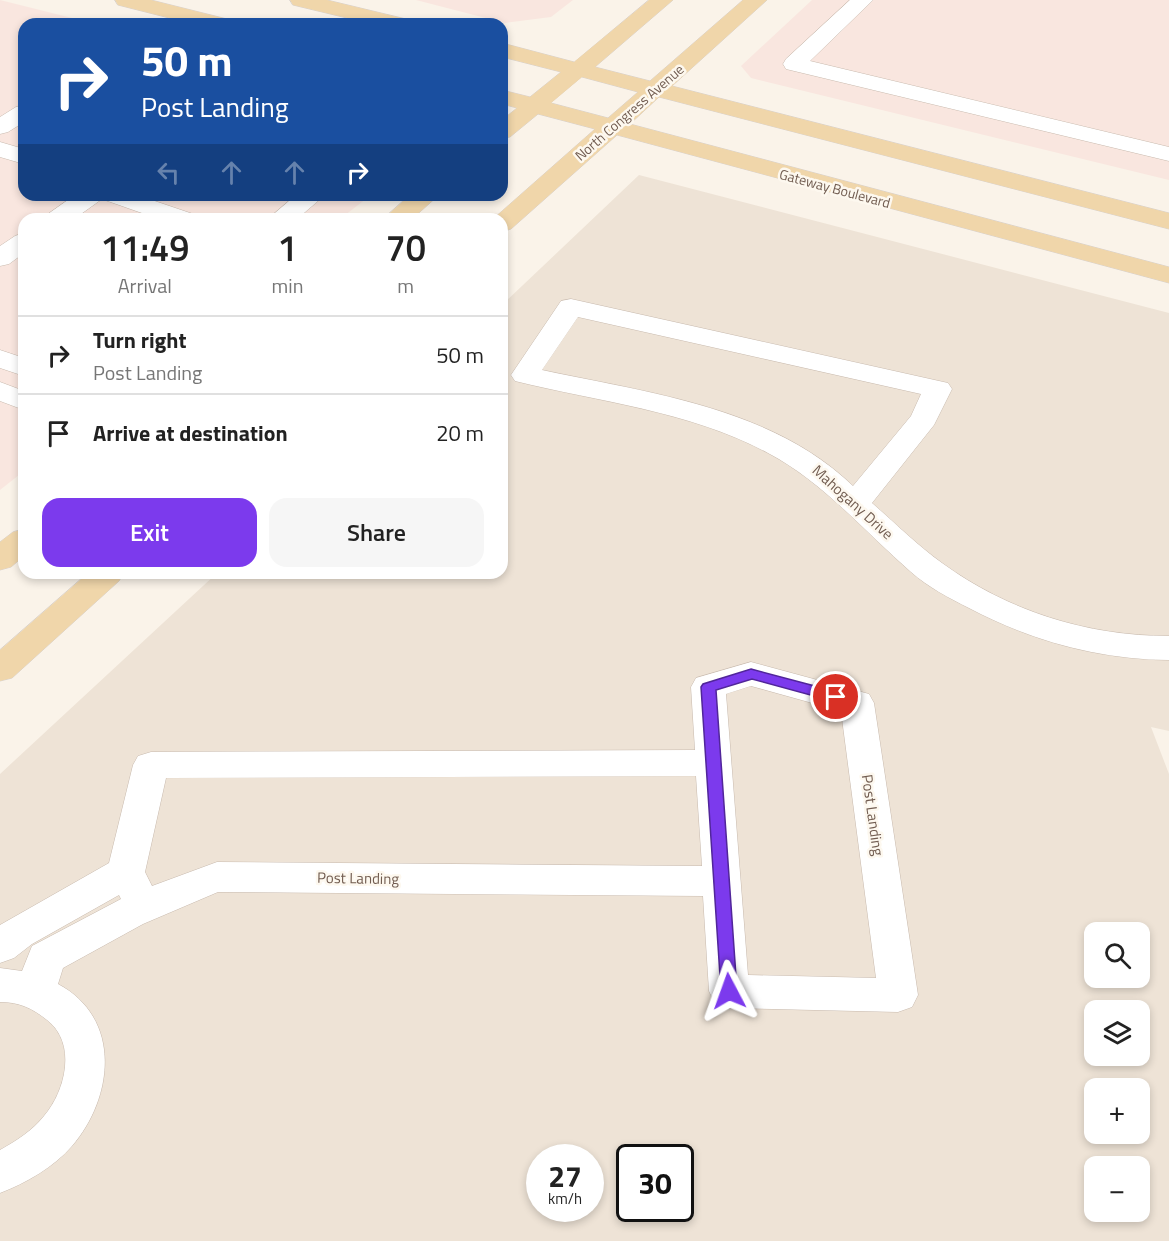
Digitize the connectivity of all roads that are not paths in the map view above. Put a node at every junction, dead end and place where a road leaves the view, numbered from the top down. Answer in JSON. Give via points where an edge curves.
{"nodes":[{"id":1,"x":126,"y":0,"type":"edge"},
{"id":2,"x":301,"y":0,"type":"edge"},
{"id":3,"x":662,"y":0,"type":"edge"},
{"id":4,"x":756,"y":0,"type":"edge"},
{"id":5,"x":862,"y":0,"type":"edge"},
{"id":6,"x":196,"y":18,"type":"edge"},
{"id":7,"x":374,"y":18,"type":"edge"},
{"id":8,"x":508,"y":51,"type":"edge"},
{"id":9,"x":579,"y":68,"type":"junction"},
{"id":10,"x":657,"y":89,"type":"junction"},
{"id":11,"x":508,"y":99,"type":"edge"},
{"id":12,"x":534,"y":106,"type":"junction"},
{"id":13,"x":18,"y":115,"type":"edge"},
{"id":14,"x":0,"y":127,"type":"edge"},
{"id":15,"x":508,"y":127,"type":"edge"},
{"id":16,"x":612,"y":128,"type":"junction"},
{"id":17,"x":0,"y":149,"type":"edge"},
{"id":18,"x":1169,"y":154,"type":"edge"},
{"id":19,"x":18,"y":156,"type":"edge"},
{"id":20,"x":83,"y":201,"type":"edge"},
{"id":21,"x":130,"y":201,"type":"edge"},
{"id":22,"x":304,"y":201,"type":"edge"},
{"id":23,"x":418,"y":201,"type":"edge"},
{"id":24,"x":66,"y":213,"type":"edge"},
{"id":25,"x":166,"y":213,"type":"edge"},
{"id":26,"x":289,"y":213,"type":"edge"},
{"id":27,"x":404,"y":213,"type":"edge"},
{"id":28,"x":508,"y":219,"type":"edge"},
{"id":29,"x":1169,"y":221,"type":"edge"},
{"id":30,"x":18,"y":246,"type":"edge"},
{"id":31,"x":0,"y":258,"type":"edge"},
{"id":32,"x":1169,"y":275,"type":"edge"},
{"id":33,"x":0,"y":358,"type":"edge"},
{"id":34,"x":18,"y":366,"type":"edge"},
{"id":35,"x":0,"y":391,"type":"edge"},
{"id":36,"x":18,"y":398,"type":"edge"},
{"id":37,"x":855,"y":504,"type":"junction"},
{"id":38,"x":18,"y":544,"type":"edge"},
{"id":39,"x":0,"y":559,"type":"edge"},
{"id":40,"x":101,"y":579,"type":"edge"},
{"id":41,"x":1169,"y":648,"type":"edge"},
{"id":42,"x":0,"y":669,"type":"edge"},
{"id":43,"x":713,"y":763,"type":"junction"},
{"id":44,"x":722,"y":881,"type":"junction"},
{"id":45,"x":134,"y":889,"type":"junction"},
{"id":46,"x":0,"y":947,"type":"edge"},
{"id":47,"x":18,"y":988,"type":"edge"},
{"id":48,"x":0,"y":1173,"type":"edge"}],
"edges":[{"from":1,"to":6,"type":"main road"},
{"from":2,"to":7,"type":"main road"},
{"from":3,"to":9,"type":"main road"},
{"from":4,"to":10,"type":"main road","name":"North Congress Avenue"},
{"from":5,"to":18,"type":"street","via":[[794,64]]},
{"from":8,"to":9,"type":"main road"},
{"from":9,"to":10,"type":"main road"},
{"from":9,"to":12,"type":"main road"},
{"from":10,"to":16,"type":"main road","name":"North Congress Avenue"},
{"from":10,"to":29,"type":"main road"},
{"from":11,"to":12,"type":"main road","name":"Gateway Boulevard"},
{"from":12,"to":15,"type":"main road"},
{"from":12,"to":16,"type":"main road","name":"Gateway Boulevard"},
{"from":13,"to":14,"type":"street"},
{"from":16,"to":28,"type":"main road","name":"North Congress Avenue"},
{"from":16,"to":32,"type":"main road","name":"Gateway Boulevard"},
{"from":17,"to":19,"type":"street"},
{"from":20,"to":24,"type":"street"},
{"from":21,"to":25,"type":"street"},
{"from":22,"to":26,"type":"street"},
{"from":23,"to":27,"type":"main road"},
{"from":30,"to":31,"type":"street"},
{"from":33,"to":34,"type":"street"},
{"from":35,"to":36,"type":"street"},
{"from":37,"to":37,"type":"street","name":"Mahogany Drive","via":[[811,464],[764,439],[686,413],[525,375],[571,308],[938,389],[924,419]]},
{"from":37,"to":41,"type":"street","name":"Mahogany Drive","via":[[927,568],[997,609],[1048,631],[1099,645]]},
{"from":38,"to":39,"type":"main road"},
{"from":40,"to":42,"type":"main road"},
{"from":43,"to":44,"type":"street","name":"Post Landing"},
{"from":43,"to":44,"type":"street","name":"Post Landing","via":[[708,687],[751,674],[857,703],[898,995],[729,991]]},
{"from":43,"to":45,"type":"street","via":[[151,765]]},
{"from":44,"to":45,"type":"street","name":"Post Landing","via":[[218,877],[177,890]]},
{"from":45,"to":46,"type":"street","name":"Post Landing","via":[[18,933]]},
{"from":45,"to":47,"type":"street","name":"Post Landing","via":[[46,958]]},
{"from":47,"to":48,"type":"street","via":[[63,1007],[81,1030],[87,1060],[81,1092],[64,1124],[36,1152]]}]}
